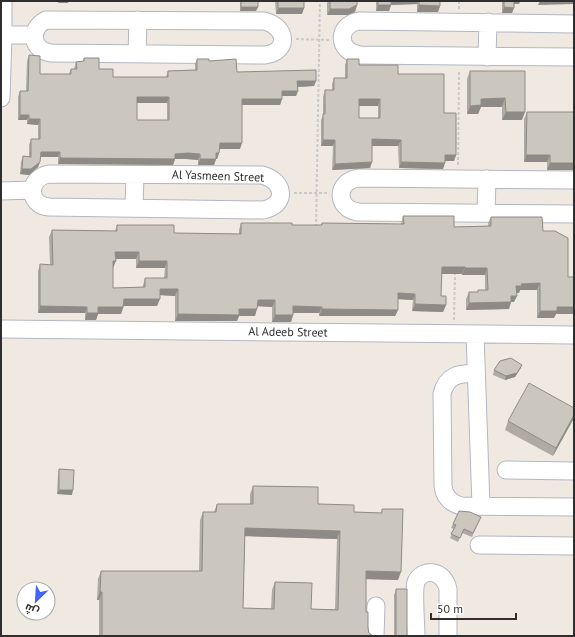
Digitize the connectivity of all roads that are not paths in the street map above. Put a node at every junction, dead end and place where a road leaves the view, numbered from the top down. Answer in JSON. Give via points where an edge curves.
{"nodes":[{"id":1,"x":3,"y":1,"type":"edge"},
{"id":2,"x":138,"y":20,"type":"junction"},
{"id":3,"x":488,"y":22,"type":"junction"},
{"id":4,"x":574,"y":24,"type":"edge"},
{"id":5,"x":34,"y":35,"type":"junction"},
{"id":6,"x":3,"y":36,"type":"junction"},
{"id":7,"x":137,"y":54,"type":"junction"},
{"id":8,"x":487,"y":57,"type":"junction"},
{"id":9,"x":574,"y":58,"type":"edge"},
{"id":10,"x":1,"y":98,"type":"edge"},
{"id":11,"x":135,"y":175,"type":"junction"},
{"id":12,"x":486,"y":179,"type":"junction"},
{"id":13,"x":574,"y":180,"type":"edge"},
{"id":14,"x":32,"y":190,"type":"junction"},
{"id":15,"x":1,"y":191,"type":"edge"},
{"id":16,"x":134,"y":208,"type":"junction"},
{"id":17,"x":486,"y":213,"type":"junction"},
{"id":18,"x":574,"y":214,"type":"edge"},
{"id":19,"x":1,"y":329,"type":"edge"},
{"id":20,"x":475,"y":334,"type":"junction"},
{"id":21,"x":574,"y":335,"type":"edge"},
{"id":22,"x":476,"y":373,"type":"junction"},
{"id":23,"x":506,"y":470,"type":"dead end"},
{"id":24,"x":574,"y":471,"type":"edge"},
{"id":25,"x":481,"y":506,"type":"junction"},
{"id":26,"x":574,"y":507,"type":"edge"},
{"id":27,"x":479,"y":545,"type":"dead end"},
{"id":28,"x":574,"y":546,"type":"edge"},
{"id":29,"x":376,"y":606,"type":"dead end"},
{"id":30,"x":375,"y":636,"type":"edge"},
{"id":31,"x":416,"y":636,"type":"edge"},
{"id":32,"x":448,"y":636,"type":"edge"}],
"edges":[{"from":1,"to":6,"type":"street"},
{"from":2,"to":5,"type":"street","via":[[46,20],[38,26]]},
{"from":2,"to":7,"type":"street"},
{"from":2,"to":7,"type":"street","via":[[264,21],[277,26],[282,44],[275,52],[265,56]]},
{"from":3,"to":4,"type":"street"},
{"from":3,"to":8,"type":"street"},
{"from":3,"to":8,"type":"street","via":[[359,21],[346,27],[342,36],[346,50],[355,55]]},
{"from":5,"to":6,"type":"street"},
{"from":5,"to":7,"type":"street","via":[[38,47],[46,52]]},
{"from":6,"to":10,"type":"street"},
{"from":8,"to":9,"type":"street"},
{"from":11,"to":14,"type":"street","name":"Al Yasmeen Street","via":[[48,174],[36,180]]},
{"from":11,"to":16,"type":"street"},
{"from":11,"to":16,"type":"street","name":"Al Yasmeen Street","via":[[262,176],[275,181],[280,193],[277,203],[263,210]]},
{"from":12,"to":13,"type":"street"},
{"from":12,"to":17,"type":"street"},
{"from":12,"to":17,"type":"street","via":[[358,178],[349,180],[341,193],[345,206],[354,211]]},
{"from":14,"to":15,"type":"street"},
{"from":14,"to":16,"type":"street","via":[[36,202],[44,207]]},
{"from":17,"to":18,"type":"street"},
{"from":19,"to":20,"type":"street","name":"Al Adeeb Street"},
{"from":20,"to":21,"type":"street","name":"Al Adeeb Street"},
{"from":20,"to":22,"type":"street"},
{"from":22,"to":25,"type":"street"},
{"from":22,"to":25,"type":"street","via":[[457,375],[449,380],[443,389],[443,490],[448,499],[456,505]]},
{"from":23,"to":24,"type":"street"},
{"from":25,"to":26,"type":"street"},
{"from":27,"to":28,"type":"street"},
{"from":29,"to":30,"type":"street"},
{"from":31,"to":32,"type":"street","via":[[415,587],[418,579],[430,572],[438,574],[446,582],[448,589]]}]}
